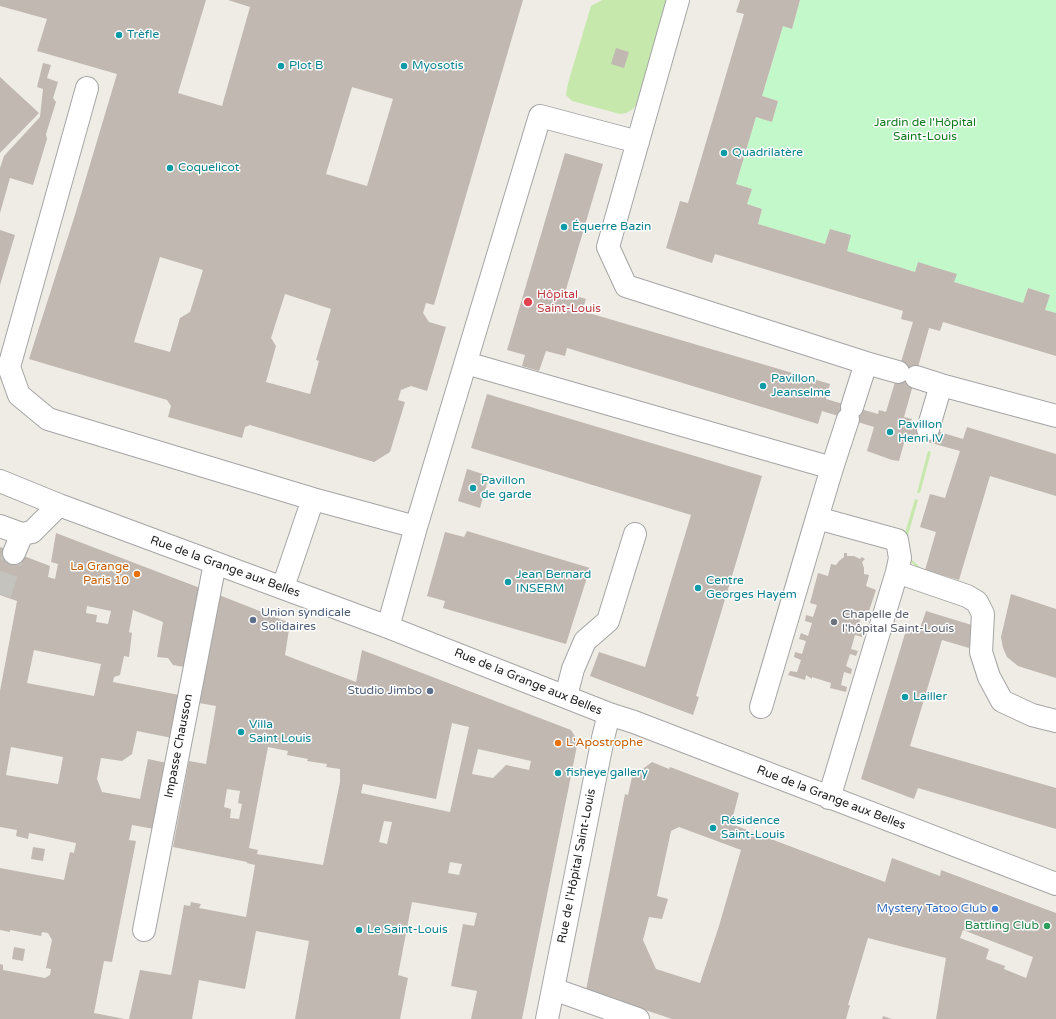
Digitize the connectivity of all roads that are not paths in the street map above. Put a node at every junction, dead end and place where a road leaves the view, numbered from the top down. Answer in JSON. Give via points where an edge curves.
{"nodes":[{"id":1,"x":678,"y":0,"type":"edge"},
{"id":2,"x":87,"y":88,"type":"dead end"},
{"id":3,"x":638,"y":142,"type":"junction"},
{"id":4,"x":466,"y":363,"type":"junction"},
{"id":5,"x":866,"y":363,"type":"junction"},
{"id":6,"x":941,"y":385,"type":"junction"},
{"id":7,"x":1056,"y":416,"type":"edge"},
{"id":8,"x":928,"y":429,"type":"dead end"},
{"id":9,"x":832,"y":468,"type":"junction"},
{"id":10,"x":0,"y":481,"type":"edge"},
{"id":11,"x":313,"y":499,"type":"junction"},
{"id":12,"x":59,"y":505,"type":"junction"},
{"id":13,"x":817,"y":518,"type":"junction"},
{"id":14,"x":0,"y":526,"type":"edge"},
{"id":15,"x":416,"y":527,"type":"junction"},
{"id":16,"x":635,"y":534,"type":"dead end"},
{"id":17,"x":214,"y":563,"type":"junction"},
{"id":18,"x":897,"y":572,"type":"junction"},
{"id":19,"x":283,"y":587,"type":"junction"},
{"id":20,"x":388,"y":627,"type":"junction"},
{"id":21,"x":566,"y":696,"type":"junction"},
{"id":22,"x":761,"y":707,"type":"dead end"},
{"id":23,"x":609,"y":714,"type":"junction"},
{"id":24,"x":1056,"y":721,"type":"edge"},
{"id":25,"x":829,"y":798,"type":"junction"},
{"id":26,"x":1056,"y":884,"type":"edge"},
{"id":27,"x":144,"y":930,"type":"dead end"},
{"id":28,"x":553,"y":989,"type":"junction"},
{"id":29,"x":547,"y":1019,"type":"edge"},
{"id":30,"x":638,"y":1019,"type":"edge"}],
"edges":[{"from":1,"to":3,"type":"street"},
{"from":2,"to":11,"type":"street","via":[[9,367],[19,395],[48,419]]},
{"from":3,"to":4,"type":"street","via":[[540,116]]},
{"from":3,"to":5,"type":"street","via":[[608,247],[626,286]]},
{"from":4,"to":9,"type":"street"},
{"from":4,"to":15,"type":"street"},
{"from":5,"to":6,"type":"street"},
{"from":5,"to":9,"type":"street"},
{"from":6,"to":7,"type":"street"},
{"from":6,"to":8,"type":"street"},
{"from":9,"to":13,"type":"street"},
{"from":10,"to":12,"type":"street","name":"Rue de la Grange aux Belles"},
{"from":11,"to":15,"type":"street"},
{"from":11,"to":19,"type":"street"},
{"from":12,"to":14,"type":"street","via":[[18,544]]},
{"from":12,"to":17,"type":"street","name":"Rue de la Grange aux Belles"},
{"from":13,"to":18,"type":"street","via":[[897,540],[900,558]]},
{"from":13,"to":22,"type":"street"},
{"from":15,"to":20,"type":"street"},
{"from":16,"to":21,"type":"street","via":[[608,621],[585,640]]},
{"from":17,"to":19,"type":"street","name":"Rue de la Grange aux Belles"},
{"from":17,"to":27,"type":"street","name":"Impasse Chausson"},
{"from":18,"to":24,"type":"street","via":[[978,602],[983,614],[981,652],[989,677],[1002,701],[1032,715]]},
{"from":18,"to":25,"type":"street"},
{"from":19,"to":20,"type":"street","name":"Rue de la Grange aux Belles"},
{"from":20,"to":21,"type":"street","name":"Rue de la Grange aux Belles"},
{"from":21,"to":23,"type":"street","name":"Rue de la Grange aux Belles"},
{"from":23,"to":25,"type":"street","name":"Rue de la Grange aux Belles"},
{"from":23,"to":28,"type":"street","name":"Rue de l'Hôpital Saint-Louis"},
{"from":25,"to":26,"type":"street","name":"Rue de la Grange aux Belles"},
{"from":28,"to":29,"type":"street","name":"Rue de l'Hôpital Saint-Louis"},
{"from":28,"to":30,"type":"street"}]}
